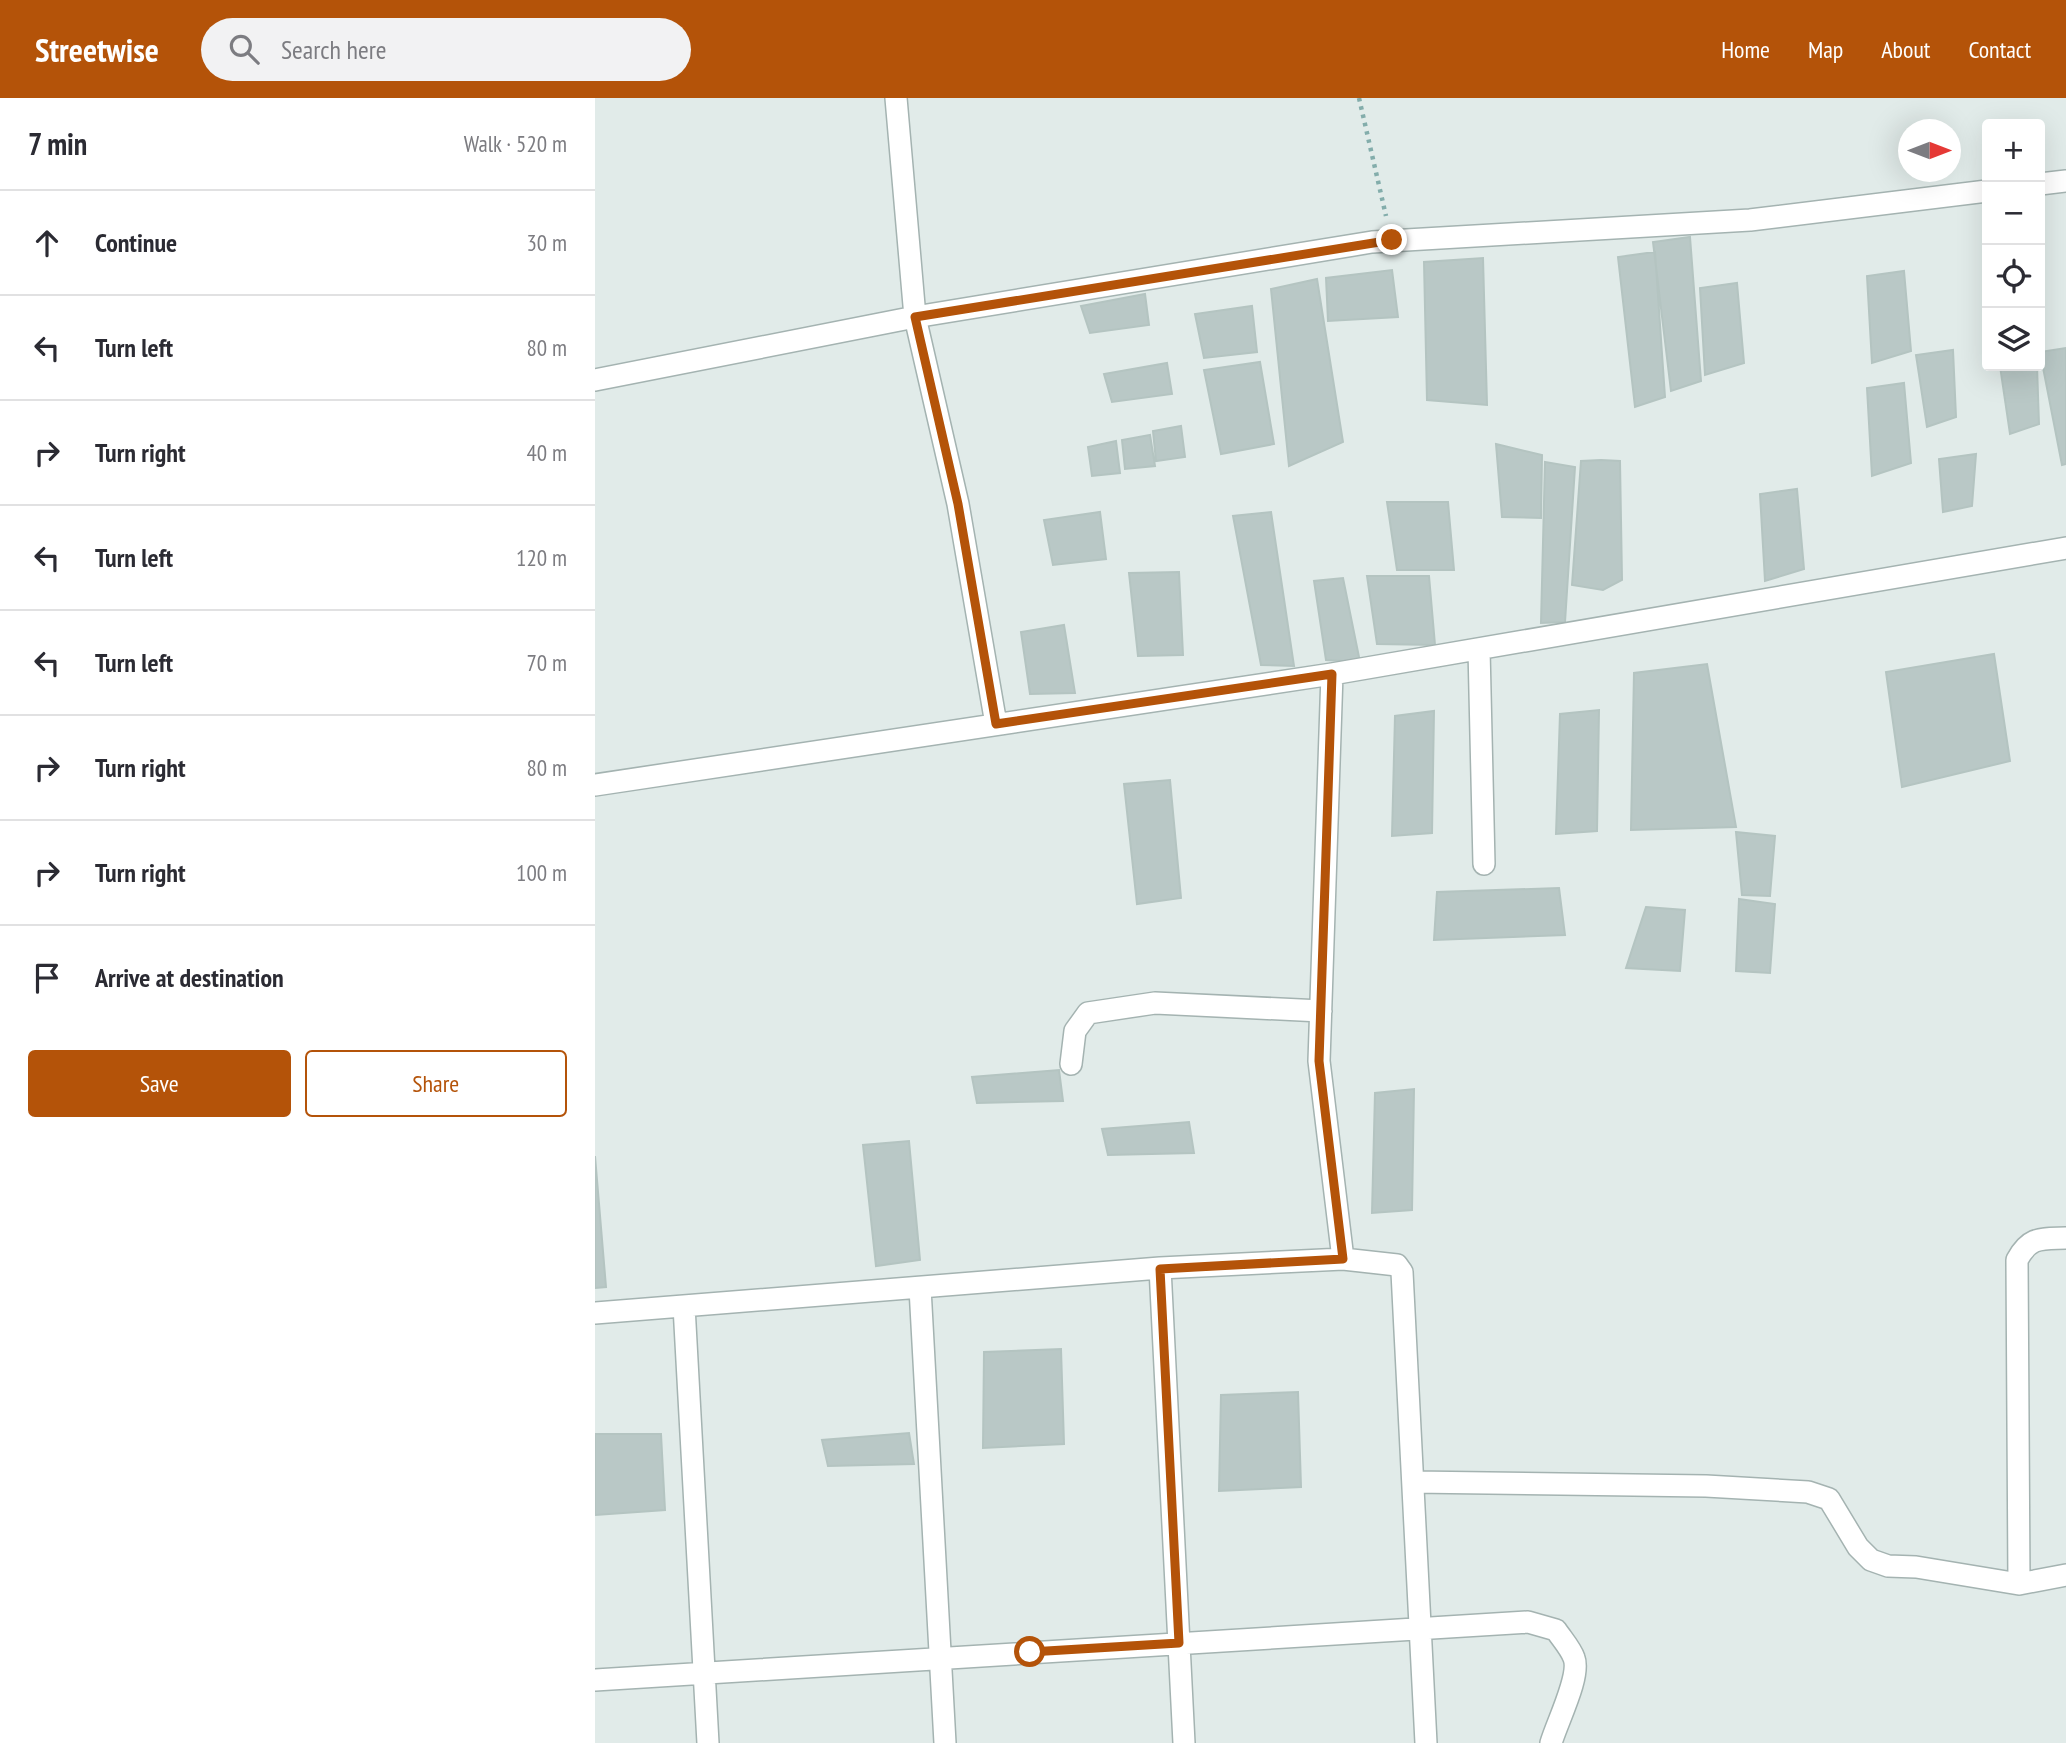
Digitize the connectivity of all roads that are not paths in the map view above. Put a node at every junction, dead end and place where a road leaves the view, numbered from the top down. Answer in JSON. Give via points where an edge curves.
{"nodes":[{"id":1,"x":896,"y":98,"type":"edge"},
{"id":2,"x":2066,"y":181,"type":"edge"},
{"id":3,"x":2045,"y":183,"type":"edge"},
{"id":4,"x":1982,"y":192,"type":"edge"},
{"id":5,"x":915,"y":317,"type":"junction"},
{"id":6,"x":595,"y":380,"type":"edge"},
{"id":7,"x":2066,"y":548,"type":"edge"},
{"id":8,"x":1479,"y":649,"type":"junction"},
{"id":9,"x":1332,"y":674,"type":"junction"},
{"id":10,"x":996,"y":724,"type":"junction"},
{"id":11,"x":595,"y":785,"type":"edge"},
{"id":12,"x":1484,"y":864,"type":"dead end"},
{"id":13,"x":1321,"y":1011,"type":"junction"},
{"id":14,"x":1071,"y":1064,"type":"dead end"},
{"id":15,"x":2066,"y":1238,"type":"edge"},
{"id":16,"x":1343,"y":1259,"type":"junction"},
{"id":17,"x":1160,"y":1269,"type":"junction"},
{"id":18,"x":920,"y":1287,"type":"junction"},
{"id":19,"x":684,"y":1306,"type":"junction"},
{"id":20,"x":595,"y":1313,"type":"edge"},
{"id":21,"x":1413,"y":1482,"type":"junction"},
{"id":22,"x":2066,"y":1575,"type":"edge"},
{"id":23,"x":2019,"y":1584,"type":"junction"},
{"id":24,"x":1420,"y":1628,"type":"junction"},
{"id":25,"x":1179,"y":1643,"type":"junction"},
{"id":26,"x":940,"y":1658,"type":"junction"},
{"id":27,"x":704,"y":1673,"type":"junction"},
{"id":28,"x":595,"y":1680,"type":"edge"},
{"id":29,"x":708,"y":1743,"type":"edge"},
{"id":30,"x":945,"y":1743,"type":"edge"},
{"id":31,"x":1184,"y":1743,"type":"edge"},
{"id":32,"x":1426,"y":1743,"type":"edge"},
{"id":33,"x":1551,"y":1743,"type":"edge"}],
"edges":[{"from":1,"to":5,"type":"street"},
{"from":2,"to":3,"type":"street"},
{"from":4,"to":5,"type":"street","via":[[1750,220],[1392,240]]},
{"from":5,"to":6,"type":"street"},
{"from":5,"to":10,"type":"street","via":[[958,504]]},
{"from":7,"to":8,"type":"street"},
{"from":8,"to":9,"type":"street"},
{"from":8,"to":12,"type":"street"},
{"from":9,"to":10,"type":"street"},
{"from":9,"to":13,"type":"street"},
{"from":10,"to":11,"type":"street"},
{"from":13,"to":14,"type":"street","via":[[1155,1003],[1088,1013],[1075,1031]]},
{"from":13,"to":16,"type":"street","via":[[1319,1061]]},
{"from":15,"to":23,"type":"street","via":[[2039,1239],[2025,1245],[2017,1260]]},
{"from":16,"to":17,"type":"street"},
{"from":16,"to":21,"type":"street","via":[[1389,1262],[1402,1272]]},
{"from":17,"to":18,"type":"street"},
{"from":17,"to":25,"type":"street"},
{"from":18,"to":19,"type":"street"},
{"from":18,"to":26,"type":"street"},
{"from":19,"to":20,"type":"street"},
{"from":19,"to":27,"type":"street"},
{"from":21,"to":23,"type":"street","via":[[1808,1492],[1829,1499],[1871,1560]]},
{"from":21,"to":24,"type":"street"},
{"from":22,"to":23,"type":"street"},
{"from":24,"to":25,"type":"street"},
{"from":24,"to":32,"type":"street"},
{"from":24,"to":33,"type":"street","via":[[1528,1622],[1556,1630],[1574,1658],[1577,1677]]},
{"from":25,"to":26,"type":"street"},
{"from":25,"to":31,"type":"street"},
{"from":26,"to":27,"type":"street"},
{"from":26,"to":30,"type":"street"},
{"from":27,"to":28,"type":"street"},
{"from":27,"to":29,"type":"street"}]}
